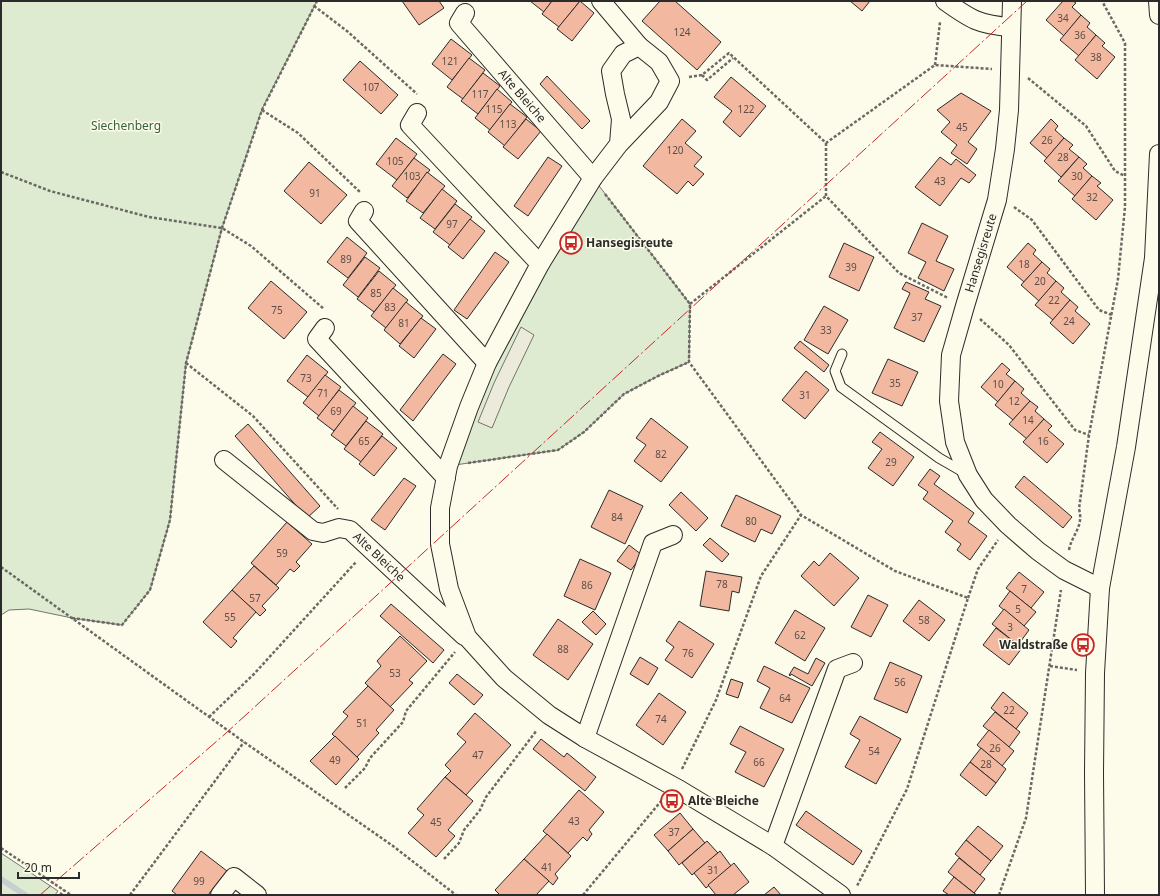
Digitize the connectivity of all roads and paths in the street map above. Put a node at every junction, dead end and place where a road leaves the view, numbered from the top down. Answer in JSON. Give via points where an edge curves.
{"nodes":[{"id":1,"x":317,"y":1,"type":"edge"},
{"id":2,"x":601,"y":1,"type":"edge"},
{"id":3,"x":946,"y":1,"type":"edge"},
{"id":4,"x":1012,"y":1,"type":"edge"},
{"id":5,"x":1102,"y":1,"type":"edge"},
{"id":6,"x":1158,"y":1,"type":"edge"},
{"id":7,"x":314,"y":6,"type":"junction"},
{"id":8,"x":465,"y":13,"type":"dead end"},
{"id":9,"x":1159,"y":15,"type":"edge"},
{"id":10,"x":1011,"y":27,"type":"junction"},
{"id":11,"x":639,"y":46,"type":"junction"},
{"id":12,"x":733,"y":58,"type":"junction"},
{"id":13,"x":935,"y":65,"type":"junction"},
{"id":14,"x":1010,"y":71,"type":"junction"},
{"id":15,"x":262,"y":110,"type":"junction"},
{"id":16,"x":417,"y":113,"type":"joint"},
{"id":17,"x":826,"y":143,"type":"junction"},
{"id":18,"x":619,"y":144,"type":"junction"},
{"id":19,"x":1159,"y":154,"type":"edge"},
{"id":20,"x":1,"y":172,"type":"edge"},
{"id":21,"x":1125,"y":176,"type":"junction"},
{"id":22,"x":593,"y":178,"type":"junction"},
{"id":23,"x":826,"y":196,"type":"junction"},
{"id":24,"x":997,"y":200,"type":"junction"},
{"id":25,"x":364,"y":212,"type":"joint"},
{"id":26,"x":222,"y":228,"type":"junction"},
{"id":27,"x":540,"y":264,"type":"junction"},
{"id":28,"x":690,"y":304,"type":"junction"},
{"id":29,"x":965,"y":306,"type":"junction"},
{"id":30,"x":1112,"y":315,"type":"junction"},
{"id":31,"x":325,"y":328,"type":"joint"},
{"id":32,"x":842,"y":354,"type":"dead end"},
{"id":33,"x":689,"y":362,"type":"junction"},
{"id":34,"x":186,"y":363,"type":"junction"},
{"id":35,"x":487,"y":363,"type":"junction"},
{"id":36,"x":1089,"y":435,"type":"junction"},
{"id":37,"x":224,"y":460,"type":"dead end"},
{"id":38,"x":447,"y":472,"type":"junction"},
{"id":39,"x":968,"y":475,"type":"junction"},
{"id":40,"x":801,"y":515,"type":"junction"},
{"id":41,"x":350,"y":530,"type":"junction"},
{"id":42,"x":673,"y":535,"type":"dead end"},
{"id":43,"x":993,"y":547,"type":"dead end"},
{"id":44,"x":369,"y":548,"type":"junction"},
{"id":45,"x":1,"y":566,"type":"edge"},
{"id":46,"x":1064,"y":570,"type":"junction"},
{"id":47,"x":1100,"y":588,"type":"junction"},
{"id":48,"x":968,"y":598,"type":"junction"},
{"id":49,"x":72,"y":618,"type":"junction"},
{"id":50,"x":466,"y":637,"type":"junction"},
{"id":51,"x":853,"y":663,"type":"dead end"},
{"id":52,"x":1050,"y":666,"type":"junction"},
{"id":53,"x":1095,"y":673,"type":"junction"},
{"id":54,"x":549,"y":715,"type":"junction"},
{"id":55,"x":209,"y":717,"type":"junction"},
{"id":56,"x":586,"y":738,"type":"junction"},
{"id":57,"x":244,"y":742,"type":"junction"},
{"id":58,"x":673,"y":786,"type":"junction"},
{"id":59,"x":345,"y":788,"type":"dead end"},
{"id":60,"x":773,"y":846,"type":"junction"},
{"id":61,"x":1,"y":848,"type":"edge"},
{"id":62,"x":444,"y":859,"type":"dead end"},
{"id":63,"x":64,"y":890,"type":"junction"},
{"id":64,"x":848,"y":891,"type":"edge"},
{"id":65,"x":60,"y":895,"type":"edge"},
{"id":66,"x":71,"y":895,"type":"edge"},
{"id":67,"x":130,"y":895,"type":"edge"},
{"id":68,"x":220,"y":895,"type":"edge"},
{"id":69,"x":257,"y":895,"type":"edge"},
{"id":70,"x":456,"y":895,"type":"edge"},
{"id":71,"x":583,"y":895,"type":"edge"},
{"id":72,"x":999,"y":895,"type":"edge"},
{"id":73,"x":1095,"y":895,"type":"edge"}],
"edges":[{"from":1,"to":7,"type":"path"},
{"from":2,"to":11,"type":"street","name":"Alte Bleiche"},
{"from":3,"to":10,"type":"street","via":[[976,21],[993,26]]},
{"from":3,"to":13,"type":"path","via":[[941,7]]},
{"from":4,"to":10,"type":"street","name":"Hansegisreute"},
{"from":5,"to":21,"type":"path","via":[[1125,43]]},
{"from":6,"to":9,"type":"street"},
{"from":7,"to":15,"type":"path"},
{"from":7,"to":16,"type":"path","via":[[347,31],[424,101]]},
{"from":8,"to":22,"type":"street","name":"Alte Bleiche","via":[[459,23]]},
{"from":10,"to":14,"type":"street","name":"Hansegisreute"},
{"from":11,"to":18,"type":"street","via":[[622,54],[611,71],[621,119]]},
{"from":11,"to":18,"type":"street","name":"Alte Bleiche","via":[[659,62],[670,81],[659,102]]},
{"from":12,"to":12,"type":"path","via":[[729,54],[702,75],[707,80]]},
{"from":12,"to":17,"type":"path"},
{"from":13,"to":14,"type":"path"},
{"from":13,"to":17,"type":"path"},
{"from":14,"to":21,"type":"path","via":[[1021,72],[1086,126],[1115,171]]},
{"from":14,"to":24,"type":"street","name":"Hansegisreute","via":[[1005,149]]},
{"from":15,"to":25,"type":"path","via":[[298,133],[371,202]]},
{"from":15,"to":26,"type":"path"},
{"from":16,"to":27,"type":"street","via":[[410,125]]},
{"from":17,"to":23,"type":"path"},
{"from":18,"to":22,"type":"street","name":"Alte Bleiche"},
{"from":19,"to":47,"type":"street","via":[[1154,258],[1126,447]]},
{"from":20,"to":26,"type":"path","via":[[50,191],[141,215]]},
{"from":21,"to":30,"type":"path","via":[[1122,241]]},
{"from":22,"to":27,"type":"street","name":"Alte Bleiche"},
{"from":22,"to":28,"type":"path"},
{"from":23,"to":28,"type":"path"},
{"from":23,"to":29,"type":"path","via":[[899,273]]},
{"from":24,"to":29,"type":"street","name":"Hansegisreute"},
{"from":24,"to":30,"type":"path","via":[[1032,220],[1099,310]]},
{"from":25,"to":35,"type":"street","via":[[358,221]]},
{"from":26,"to":31,"type":"path","via":[[251,246],[333,317]]},
{"from":26,"to":34,"type":"path"},
{"from":27,"to":35,"type":"street","name":"Alte Bleiche"},
{"from":28,"to":33,"type":"path"},
{"from":29,"to":36,"type":"path","via":[[1009,345],[1075,430]]},
{"from":29,"to":39,"type":"street","name":"Hansegisreute","via":[[951,355],[949,401],[955,442]]},
{"from":30,"to":36,"type":"path"},
{"from":31,"to":38,"type":"street","via":[[317,339]]},
{"from":32,"to":39,"type":"lane","name":"Hansegisreute","via":[[836,371],[841,387],[938,458]]},
{"from":33,"to":38,"type":"path","via":[[624,394],[584,432],[558,450]]},
{"from":33,"to":40,"type":"path"},
{"from":34,"to":41,"type":"path","via":[[253,416],[338,510]]},
{"from":34,"to":49,"type":"path","via":[[170,520],[150,590],[122,624]]},
{"from":35,"to":38,"type":"street","name":"Alte Bleiche"},
{"from":36,"to":46,"type":"path","via":[[1078,509],[1080,526],[1071,542]]},
{"from":37,"to":41,"type":"street","name":"Alte Bleiche","via":[[313,531],[323,533],[339,528]]},
{"from":38,"to":50,"type":"street","name":"Alte Bleiche","via":[[440,508],[440,544],[449,589]]},
{"from":39,"to":46,"type":"street","name":"Hansegisreute","via":[[984,500],[1008,525]]},
{"from":40,"to":48,"type":"path","via":[[895,571]]},
{"from":40,"to":58,"type":"path","via":[[761,576],[716,700]]},
{"from":41,"to":44,"type":"street","name":"Alte Bleiche"},
{"from":42,"to":56,"type":"street","via":[[653,543]]},
{"from":43,"to":48,"type":"path","via":[[978,569]]},
{"from":44,"to":50,"type":"street","name":"Alte Bleiche"},
{"from":44,"to":55,"type":"path","via":[[254,674]]},
{"from":45,"to":49,"type":"path"},
{"from":46,"to":47,"type":"street","name":"Hansegisreute"},
{"from":46,"to":52,"type":"path"},
{"from":47,"to":53,"type":"street"},
{"from":48,"to":64,"type":"path","via":[[907,789]]},
{"from":49,"to":55,"type":"path"},
{"from":50,"to":54,"type":"street","name":"Alte Bleiche","via":[[504,678]]},
{"from":50,"to":59,"type":"path","via":[[406,711],[403,722]]},
{"from":51,"to":60,"type":"street","via":[[837,669]]},
{"from":52,"to":53,"type":"path"},
{"from":52,"to":72,"type":"path","via":[[1026,818]]},
{"from":53,"to":73,"type":"street"},
{"from":54,"to":56,"type":"street","name":"Alte Bleiche"},
{"from":54,"to":62,"type":"path","via":[[486,797],[459,842]]},
{"from":55,"to":57,"type":"path"},
{"from":56,"to":58,"type":"street","name":"Alte Bleiche"},
{"from":57,"to":67,"type":"path"},
{"from":57,"to":70,"type":"path","via":[[393,846]]},
{"from":58,"to":60,"type":"street","name":"Alte Bleiche"},
{"from":58,"to":71,"type":"path"},
{"from":60,"to":64,"type":"street","name":"Alte Bleiche"},
{"from":61,"to":63,"type":"path"},
{"from":63,"to":65,"type":"path"},
{"from":63,"to":66,"type":"path"},
{"from":68,"to":69,"type":"street","via":[[234,877]]}]}
